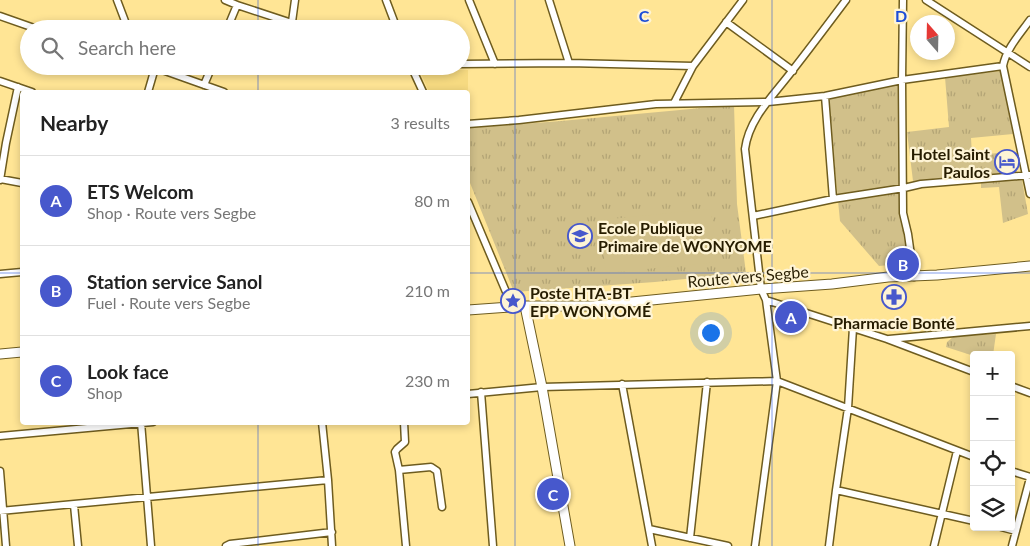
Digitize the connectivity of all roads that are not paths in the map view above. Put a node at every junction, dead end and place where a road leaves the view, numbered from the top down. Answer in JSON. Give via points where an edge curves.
{"nodes":[{"id":1,"x":117,"y":0,"type":"edge"},
{"id":2,"x":224,"y":0,"type":"edge"},
{"id":3,"x":296,"y":0,"type":"edge"},
{"id":4,"x":386,"y":0,"type":"edge"},
{"id":5,"x":469,"y":0,"type":"edge"},
{"id":6,"x":548,"y":0,"type":"edge"},
{"id":7,"x":742,"y":0,"type":"edge"},
{"id":8,"x":846,"y":0,"type":"edge"},
{"id":9,"x":903,"y":0,"type":"edge"},
{"id":10,"x":926,"y":0,"type":"edge"},
{"id":11,"x":237,"y":5,"type":"junction"},
{"id":12,"x":0,"y":16,"type":"edge"},
{"id":13,"x":125,"y":20,"type":"edge"},
{"id":14,"x":231,"y":20,"type":"edge"},
{"id":15,"x":286,"y":20,"type":"edge"},
{"id":16,"x":292,"y":20,"type":"edge"},
{"id":17,"x":394,"y":20,"type":"edge"},
{"id":18,"x":1030,"y":20,"type":"edge"},
{"id":19,"x":726,"y":22,"type":"junction"},
{"id":20,"x":20,"y":23,"type":"edge"},
{"id":21,"x":1008,"y":52,"type":"junction"},
{"id":22,"x":470,"y":64,"type":"edge"},
{"id":23,"x":495,"y":64,"type":"junction"},
{"id":24,"x":569,"y":64,"type":"junction"},
{"id":25,"x":693,"y":66,"type":"junction"},
{"id":26,"x":1003,"y":66,"type":"junction"},
{"id":27,"x":1030,"y":66,"type":"edge"},
{"id":28,"x":793,"y":71,"type":"junction"},
{"id":29,"x":151,"y":75,"type":"edge"},
{"id":30,"x":176,"y":75,"type":"edge"},
{"id":31,"x":208,"y":75,"type":"edge"},
{"id":32,"x":415,"y":75,"type":"edge"},
{"id":33,"x":902,"y":80,"type":"junction"},
{"id":34,"x":0,"y":82,"type":"edge"},
{"id":35,"x":204,"y":85,"type":"junction"},
{"id":36,"x":18,"y":88,"type":"junction"},
{"id":37,"x":25,"y":90,"type":"edge"},
{"id":38,"x":148,"y":90,"type":"edge"},
{"id":39,"x":218,"y":90,"type":"edge"},
{"id":40,"x":422,"y":90,"type":"edge"},
{"id":41,"x":825,"y":96,"type":"junction"},
{"id":42,"x":768,"y":102,"type":"junction"},
{"id":43,"x":674,"y":103,"type":"junction"},
{"id":44,"x":470,"y":124,"type":"edge"},
{"id":45,"x":1028,"y":175,"type":"edge"},
{"id":46,"x":0,"y":179,"type":"edge"},
{"id":47,"x":20,"y":182,"type":"edge"},
{"id":48,"x":904,"y":188,"type":"junction"},
{"id":49,"x":1030,"y":194,"type":"edge"},
{"id":50,"x":833,"y":199,"type":"junction"},
{"id":51,"x":470,"y":207,"type":"edge"},
{"id":52,"x":753,"y":216,"type":"junction"},
{"id":53,"x":1030,"y":266,"type":"edge"},
{"id":54,"x":20,"y":272,"type":"edge"},
{"id":55,"x":0,"y":274,"type":"edge"},
{"id":56,"x":914,"y":276,"type":"junction"},
{"id":57,"x":761,"y":290,"type":"junction"},
{"id":58,"x":766,"y":300,"type":"junction"},
{"id":59,"x":512,"y":306,"type":"junction"},
{"id":60,"x":525,"y":306,"type":"junction"},
{"id":61,"x":470,"y":310,"type":"edge"},
{"id":62,"x":1030,"y":326,"type":"edge"},
{"id":63,"x":853,"y":328,"type":"junction"},
{"id":64,"x":887,"y":339,"type":"junction"},
{"id":65,"x":20,"y":352,"type":"edge"},
{"id":66,"x":0,"y":354,"type":"edge"},
{"id":67,"x":970,"y":370,"type":"edge"},
{"id":68,"x":777,"y":381,"type":"junction"},
{"id":69,"x":707,"y":382,"type":"junction"},
{"id":70,"x":622,"y":384,"type":"junction"},
{"id":71,"x":542,"y":387,"type":"junction"},
{"id":72,"x":1015,"y":387,"type":"edge"},
{"id":73,"x":481,"y":392,"type":"junction"},
{"id":74,"x":1030,"y":393,"type":"edge"},
{"id":75,"x":470,"y":394,"type":"edge"},
{"id":76,"x":848,"y":408,"type":"junction"},
{"id":77,"x":119,"y":425,"type":"edge"},
{"id":78,"x":141,"y":425,"type":"edge"},
{"id":79,"x":322,"y":425,"type":"edge"},
{"id":80,"x":404,"y":425,"type":"edge"},
{"id":81,"x":0,"y":436,"type":"edge"},
{"id":82,"x":957,"y":451,"type":"junction"},
{"id":83,"x":970,"y":456,"type":"edge"},
{"id":84,"x":399,"y":470,"type":"junction"},
{"id":85,"x":0,"y":471,"type":"edge"},
{"id":86,"x":1015,"y":472,"type":"edge"},
{"id":87,"x":1030,"y":478,"type":"edge"},
{"id":88,"x":328,"y":480,"type":"junction"},
{"id":89,"x":836,"y":490,"type":"junction"},
{"id":90,"x":146,"y":498,"type":"junction"},
{"id":91,"x":74,"y":505,"type":"junction"},
{"id":92,"x":442,"y":507,"type":"dead end"},
{"id":93,"x":2,"y":511,"type":"edge"},
{"id":94,"x":942,"y":514,"type":"junction"},
{"id":95,"x":970,"y":520,"type":"edge"},
{"id":96,"x":649,"y":529,"type":"junction"},
{"id":97,"x":1016,"y":530,"type":"joint"},
{"id":98,"x":332,"y":532,"type":"junction"},
{"id":99,"x":690,"y":538,"type":"junction"},
{"id":100,"x":6,"y":546,"type":"edge"},
{"id":101,"x":78,"y":546,"type":"edge"},
{"id":102,"x":151,"y":546,"type":"edge"},
{"id":103,"x":226,"y":546,"type":"edge"},
{"id":104,"x":332,"y":546,"type":"edge"},
{"id":105,"x":406,"y":546,"type":"edge"},
{"id":106,"x":493,"y":546,"type":"edge"},
{"id":107,"x":570,"y":546,"type":"edge"},
{"id":108,"x":652,"y":546,"type":"edge"},
{"id":109,"x":728,"y":546,"type":"edge"},
{"id":110,"x":755,"y":546,"type":"edge"},
{"id":111,"x":829,"y":546,"type":"edge"},
{"id":112,"x":934,"y":546,"type":"edge"},
{"id":113,"x":1012,"y":546,"type":"edge"}],
"edges":[{"from":1,"to":13,"type":"street"},
{"from":2,"to":11,"type":"street"},
{"from":3,"to":16,"type":"street"},
{"from":4,"to":17,"type":"street"},
{"from":5,"to":23,"type":"street"},
{"from":6,"to":24,"type":"street"},
{"from":7,"to":19,"type":"street"},
{"from":8,"to":28,"type":"street"},
{"from":9,"to":33,"type":"street"},
{"from":10,"to":21,"type":"street"},
{"from":11,"to":14,"type":"street"},
{"from":11,"to":15,"type":"street"},
{"from":12,"to":20,"type":"street"},
{"from":18,"to":21,"type":"street"},
{"from":19,"to":25,"type":"street"},
{"from":19,"to":28,"type":"street"},
{"from":21,"to":26,"type":"street"},
{"from":21,"to":27,"type":"street"},
{"from":22,"to":23,"type":"street"},
{"from":23,"to":24,"type":"street"},
{"from":24,"to":25,"type":"street"},
{"from":25,"to":43,"type":"street"},
{"from":26,"to":33,"type":"street"},
{"from":26,"to":45,"type":"street"},
{"from":28,"to":42,"type":"street"},
{"from":29,"to":38,"type":"street"},
{"from":30,"to":35,"type":"street"},
{"from":31,"to":35,"type":"street"},
{"from":32,"to":40,"type":"street"},
{"from":33,"to":41,"type":"street"},
{"from":33,"to":48,"type":"street"},
{"from":34,"to":36,"type":"street"},
{"from":35,"to":39,"type":"street"},
{"from":36,"to":37,"type":"street"},
{"from":36,"to":46,"type":"street"},
{"from":41,"to":42,"type":"street"},
{"from":41,"to":50,"type":"street"},
{"from":42,"to":43,"type":"street"},
{"from":42,"to":52,"type":"street","via":[[750,130],[745,149]]},
{"from":43,"to":44,"type":"street"},
{"from":45,"to":48,"type":"street"},
{"from":45,"to":49,"type":"street"},
{"from":46,"to":47,"type":"street"},
{"from":48,"to":50,"type":"street"},
{"from":48,"to":56,"type":"street","via":[[903,213]]},
{"from":50,"to":52,"type":"street"},
{"from":51,"to":59,"type":"street"},
{"from":52,"to":57,"type":"street"},
{"from":53,"to":56,"type":"main road","name":"Route vers Segbe"},
{"from":54,"to":55,"type":"street"},
{"from":56,"to":57,"type":"main road","name":"Route vers Segbe"},
{"from":57,"to":58,"type":"street"},
{"from":57,"to":60,"type":"main road","name":"Route vers Segbe","via":[[592,306]]},
{"from":58,"to":63,"type":"street"},
{"from":58,"to":68,"type":"street"},
{"from":59,"to":60,"type":"main road","name":"Route vers Segbe"},
{"from":59,"to":61,"type":"main road","name":"Route vers Segbe"},
{"from":60,"to":71,"type":"main road"},
{"from":62,"to":64,"type":"street"},
{"from":63,"to":64,"type":"street"},
{"from":63,"to":76,"type":"street"},
{"from":64,"to":67,"type":"street"},
{"from":65,"to":66,"type":"main road"},
{"from":68,"to":69,"type":"street"},
{"from":68,"to":76,"type":"street"},
{"from":68,"to":110,"type":"street"},
{"from":69,"to":70,"type":"street"},
{"from":69,"to":99,"type":"street"},
{"from":70,"to":71,"type":"street"},
{"from":70,"to":96,"type":"street"},
{"from":71,"to":73,"type":"street"},
{"from":71,"to":107,"type":"main road"},
{"from":72,"to":74,"type":"street"},
{"from":73,"to":75,"type":"street"},
{"from":73,"to":106,"type":"street"},
{"from":76,"to":82,"type":"street"},
{"from":76,"to":89,"type":"street"},
{"from":77,"to":81,"type":"street"},
{"from":78,"to":90,"type":"street"},
{"from":79,"to":88,"type":"street"},
{"from":80,"to":84,"type":"street","via":[[405,442],[396,452]]},
{"from":82,"to":83,"type":"street"},
{"from":82,"to":94,"type":"street"},
{"from":84,"to":92,"type":"street","via":[[434,468]]},
{"from":84,"to":105,"type":"street"},
{"from":85,"to":93,"type":"street"},
{"from":86,"to":87,"type":"street"},
{"from":87,"to":97,"type":"street"},
{"from":88,"to":90,"type":"street"},
{"from":88,"to":98,"type":"street"},
{"from":89,"to":94,"type":"street"},
{"from":89,"to":111,"type":"street"},
{"from":90,"to":91,"type":"street"},
{"from":90,"to":102,"type":"street"},
{"from":91,"to":93,"type":"street"},
{"from":91,"to":101,"type":"street"},
{"from":93,"to":100,"type":"street"},
{"from":94,"to":95,"type":"street"},
{"from":94,"to":112,"type":"street"},
{"from":96,"to":99,"type":"street"},
{"from":96,"to":108,"type":"street"},
{"from":97,"to":113,"type":"street"},
{"from":98,"to":103,"type":"street"},
{"from":98,"to":104,"type":"street"},
{"from":99,"to":109,"type":"street"}]}
